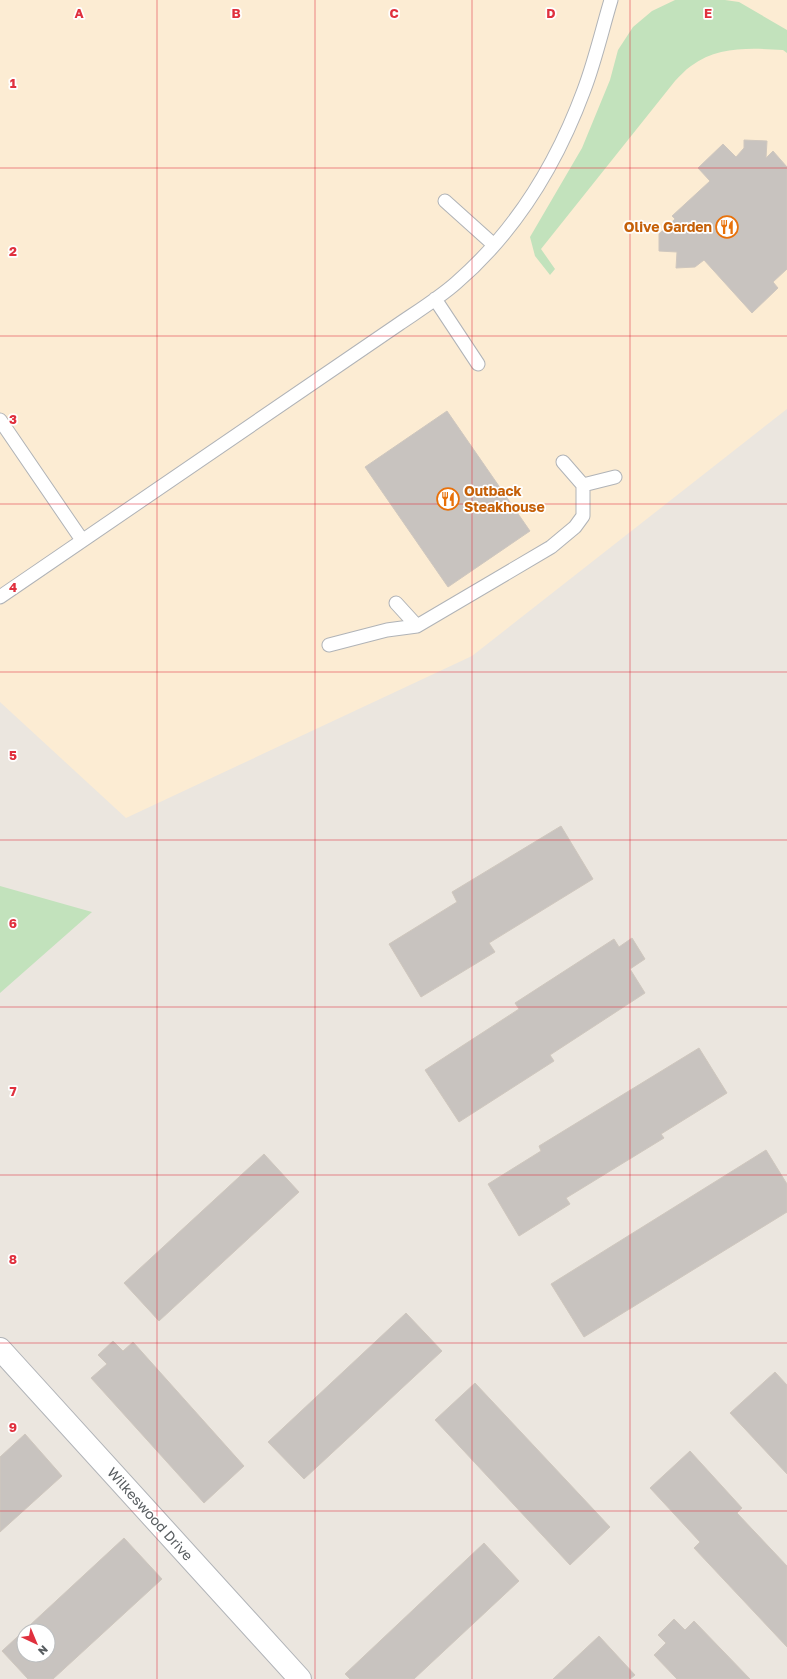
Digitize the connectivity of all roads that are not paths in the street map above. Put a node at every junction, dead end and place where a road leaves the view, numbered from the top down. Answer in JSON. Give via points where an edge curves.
{"nodes":[{"id":1,"x":611,"y":0,"type":"edge"},
{"id":2,"x":445,"y":201,"type":"dead end"},
{"id":3,"x":494,"y":245,"type":"junction"},
{"id":4,"x":435,"y":299,"type":"junction"},
{"id":5,"x":478,"y":364,"type":"dead end"},
{"id":6,"x":0,"y":420,"type":"edge"},
{"id":7,"x":563,"y":462,"type":"dead end"},
{"id":8,"x":615,"y":477,"type":"dead end"},
{"id":9,"x":583,"y":485,"type":"junction"},
{"id":10,"x":82,"y":540,"type":"junction"},
{"id":11,"x":0,"y":597,"type":"edge"},
{"id":12,"x":396,"y":603,"type":"dead end"},
{"id":13,"x":418,"y":626,"type":"junction"},
{"id":14,"x":329,"y":645,"type":"dead end"},
{"id":15,"x":0,"y":1349,"type":"edge"},
{"id":16,"x":300,"y":1679,"type":"edge"}],
"edges":[{"from":1,"to":3,"type":"lane","via":[[584,90],[557,153],[520,212]]},
{"from":2,"to":3,"type":"lane"},
{"from":3,"to":4,"type":"lane","via":[[456,284]]},
{"from":4,"to":5,"type":"lane"},
{"from":4,"to":10,"type":"lane"},
{"from":6,"to":10,"type":"lane"},
{"from":7,"to":9,"type":"lane"},
{"from":8,"to":9,"type":"lane"},
{"from":9,"to":13,"type":"lane","via":[[583,516],[565,536],[551,547]]},
{"from":10,"to":11,"type":"lane"},
{"from":12,"to":13,"type":"lane"},
{"from":13,"to":14,"type":"lane","via":[[387,630]]},
{"from":15,"to":16,"type":"street","name":"Wilkeswood Drive"}]}
